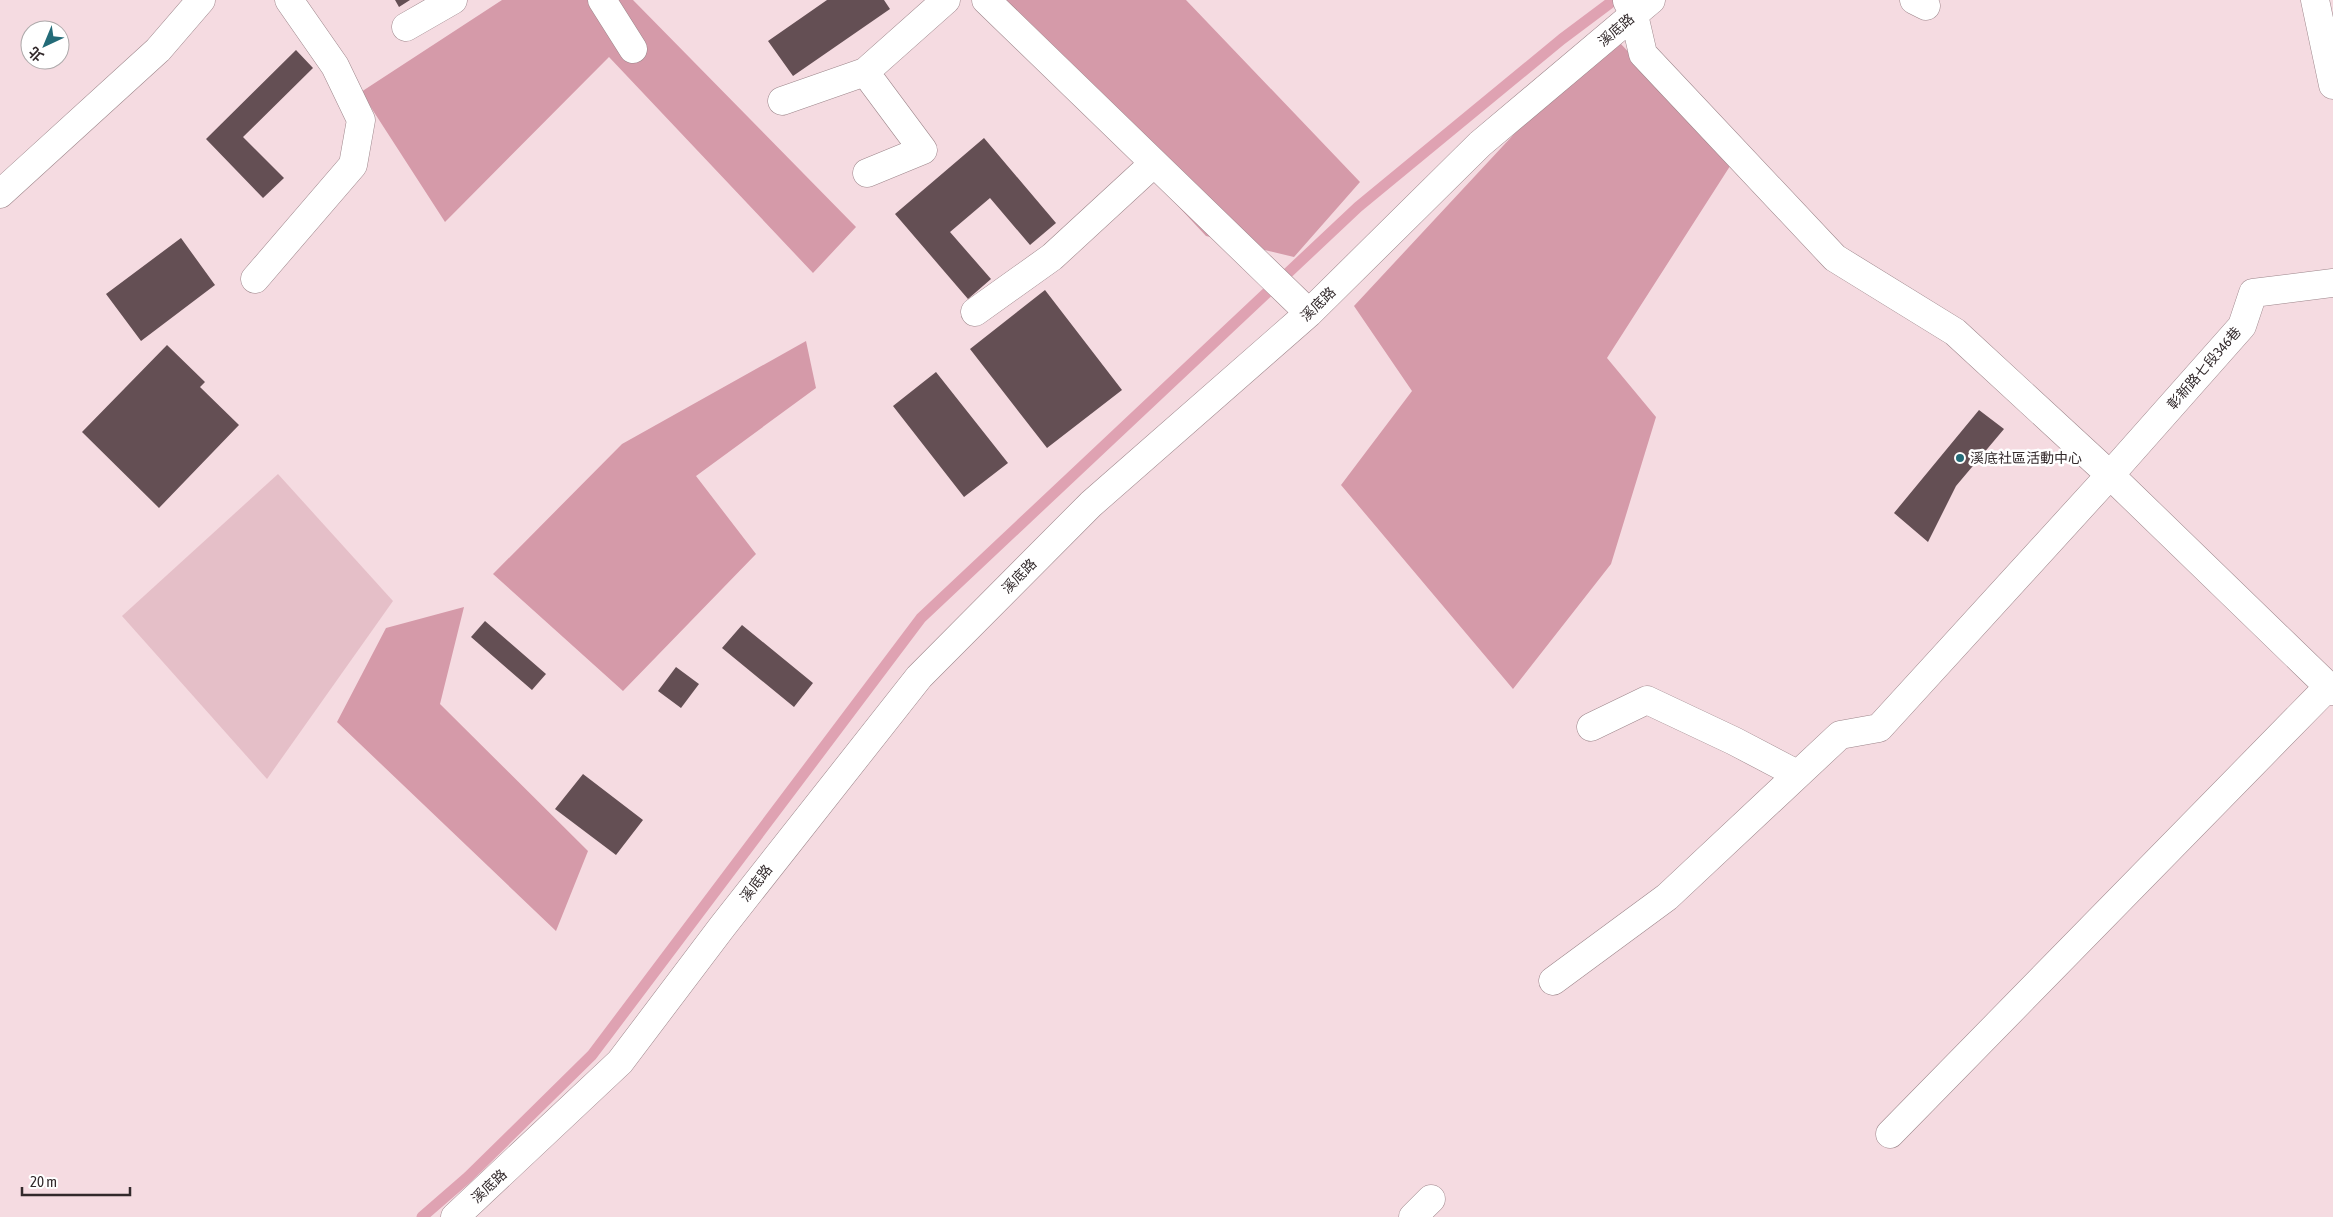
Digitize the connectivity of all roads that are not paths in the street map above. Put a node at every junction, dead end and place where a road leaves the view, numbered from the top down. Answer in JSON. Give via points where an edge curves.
{"nodes":[{"id":1,"x":201,"y":0,"type":"edge"},
{"id":2,"x":289,"y":0,"type":"edge"},
{"id":3,"x":453,"y":0,"type":"edge"},
{"id":4,"x":602,"y":0,"type":"edge"},
{"id":5,"x":946,"y":0,"type":"edge"},
{"id":6,"x":986,"y":0,"type":"edge"},
{"id":7,"x":2315,"y":0,"type":"edge"},
{"id":8,"x":1635,"y":6,"type":"edge"},
{"id":9,"x":406,"y":26,"type":"dead end"},
{"id":10,"x":633,"y":49,"type":"dead end"},
{"id":11,"x":865,"y":72,"type":"junction"},
{"id":12,"x":2333,"y":85,"type":"edge"},
{"id":13,"x":782,"y":101,"type":"dead end"},
{"id":14,"x":1153,"y":164,"type":"junction"},
{"id":15,"x":867,"y":173,"type":"dead end"},
{"id":16,"x":0,"y":194,"type":"edge"},
{"id":17,"x":255,"y":279,"type":"dead end"},
{"id":18,"x":2333,"y":282,"type":"edge"},
{"id":19,"x":975,"y":312,"type":"dead end"},
{"id":20,"x":1310,"y":313,"type":"junction"},
{"id":21,"x":2110,"y":475,"type":"junction"},
{"id":22,"x":2331,"y":689,"type":"edge"},
{"id":23,"x":1591,"y":727,"type":"dead end"},
{"id":24,"x":1797,"y":774,"type":"junction"},
{"id":25,"x":1553,"y":981,"type":"dead end"},
{"id":26,"x":1890,"y":1134,"type":"dead end"},
{"id":27,"x":455,"y":1217,"type":"edge"}],
"edges":[{"from":1,"to":16,"type":"street","via":[[158,50]]},
{"from":2,"to":17,"type":"street","via":[[336,66],[361,120],[354,166]]},
{"from":3,"to":9,"type":"street"},
{"from":4,"to":10,"type":"street"},
{"from":5,"to":11,"type":"street"},
{"from":6,"to":14,"type":"street"},
{"from":7,"to":12,"type":"street"},
{"from":8,"to":20,"type":"street","name":"溪底路","via":[[1480,144]]},
{"from":8,"to":21,"type":"street","via":[[1643,54],[1835,258],[1955,332]]},
{"from":11,"to":13,"type":"street"},
{"from":11,"to":15,"type":"street","via":[[924,150]]},
{"from":14,"to":19,"type":"street","via":[[1052,257]]},
{"from":14,"to":20,"type":"street"},
{"from":18,"to":21,"type":"street","name":"彰新路七段346巷","via":[[2253,293],[2242,326]]},
{"from":20,"to":27,"type":"street","name":"溪底路","via":[[1091,504],[919,677],[620,1062]]},
{"from":21,"to":22,"type":"street"},
{"from":21,"to":24,"type":"street","via":[[1879,728],[1840,735]]},
{"from":22,"to":26,"type":"street"},
{"from":23,"to":24,"type":"street","via":[[1647,700]]},
{"from":24,"to":25,"type":"street","via":[[1667,897]]}]}
